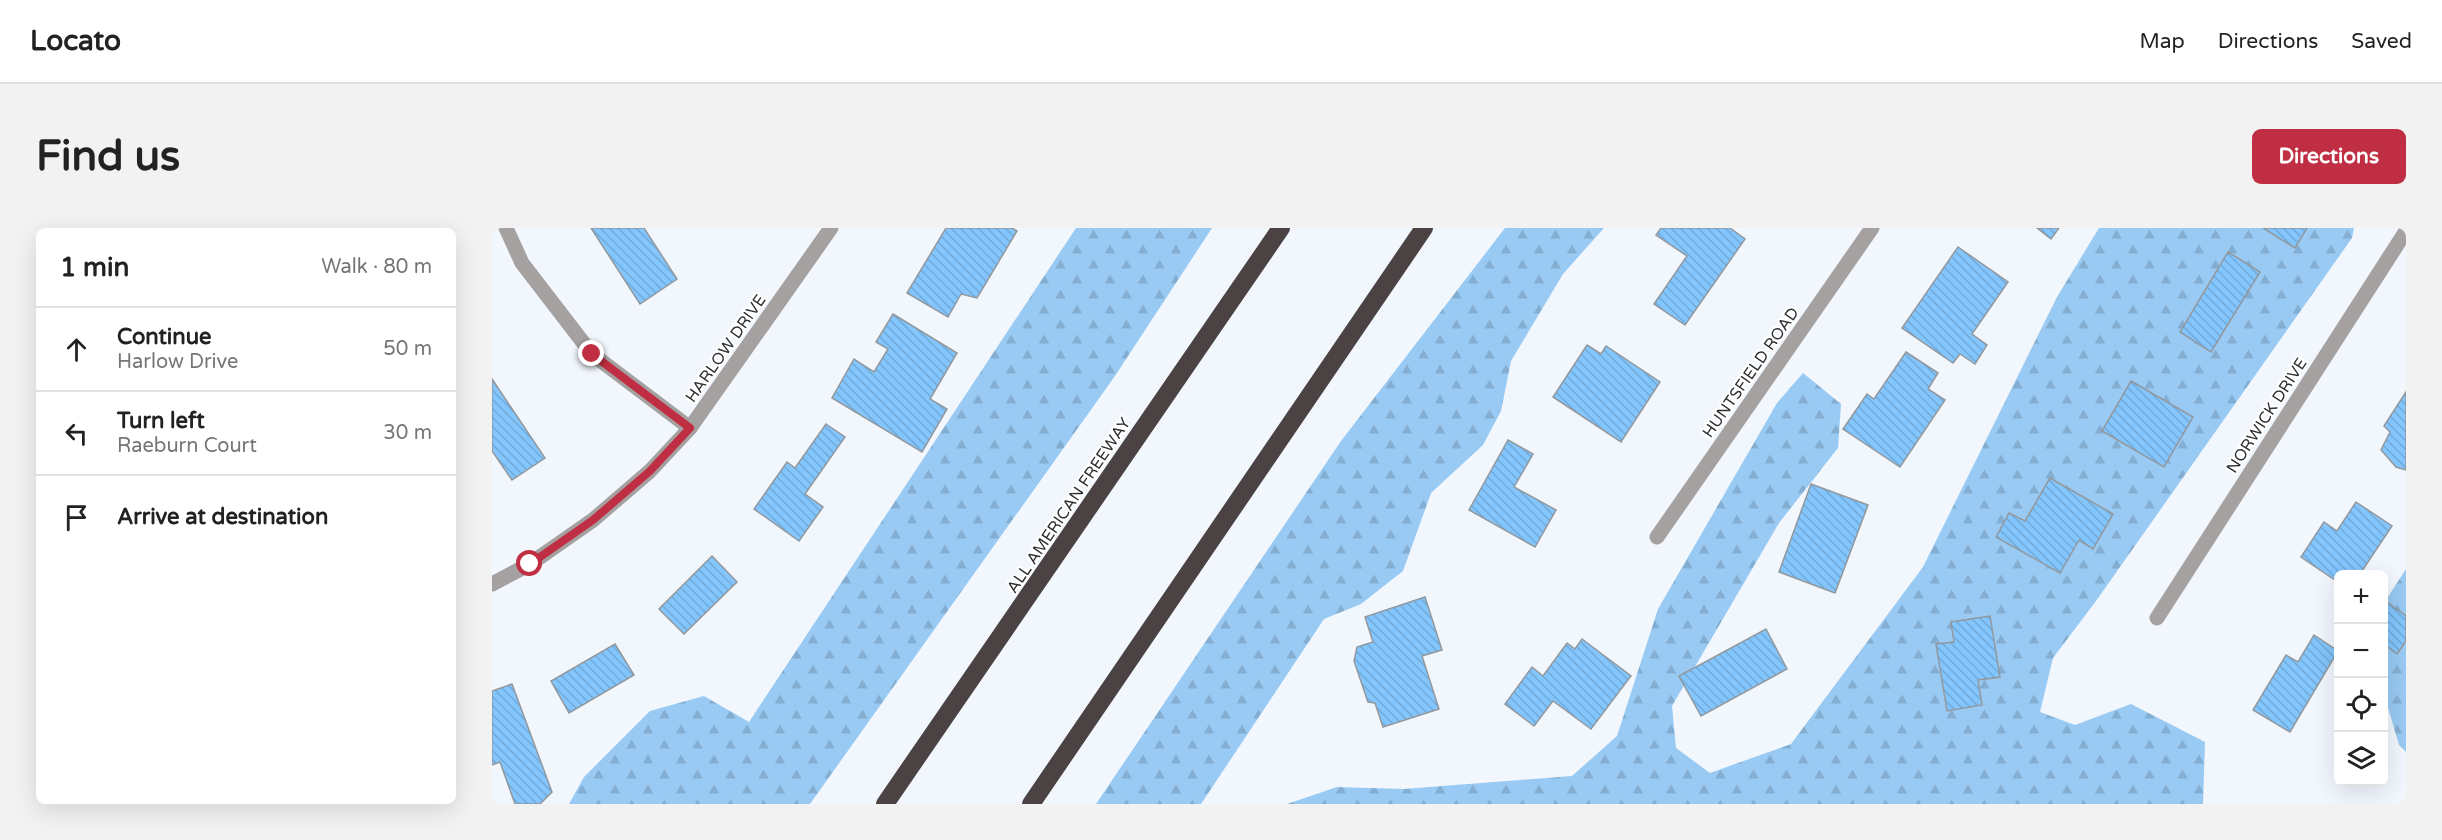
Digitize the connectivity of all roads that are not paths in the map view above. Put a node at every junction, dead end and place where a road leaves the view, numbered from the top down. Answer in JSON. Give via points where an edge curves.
{"nodes":[{"id":1,"x":506,"y":228,"type":"edge"},
{"id":2,"x":831,"y":228,"type":"edge"},
{"id":3,"x":1281,"y":228,"type":"edge"},
{"id":4,"x":1424,"y":228,"type":"edge"},
{"id":5,"x":1872,"y":228,"type":"edge"},
{"id":6,"x":2406,"y":231,"type":"edge"},
{"id":7,"x":690,"y":428,"type":"junction"},
{"id":8,"x":1657,"y":537,"type":"dead end"},
{"id":9,"x":492,"y":584,"type":"edge"},
{"id":10,"x":2157,"y":618,"type":"dead end"},
{"id":11,"x":885,"y":804,"type":"edge"},
{"id":12,"x":1031,"y":804,"type":"edge"}],
"edges":[{"from":1,"to":7,"type":"street","via":[[522,263],[592,354]]},
{"from":2,"to":7,"type":"street","name":"HARLOW DRIVE"},
{"from":3,"to":11,"type":"highway","name":"ALL AMERICAN FREEWAY"},
{"from":4,"to":12,"type":"highway"},
{"from":5,"to":8,"type":"street","name":"HUNTSFIELD ROAD"},
{"from":6,"to":10,"type":"street","name":"NORWICK DRIVE"},
{"from":7,"to":9,"type":"street","name":"HARLOW DRIVE","via":[[650,471],[593,520],[530,564]]}]}
